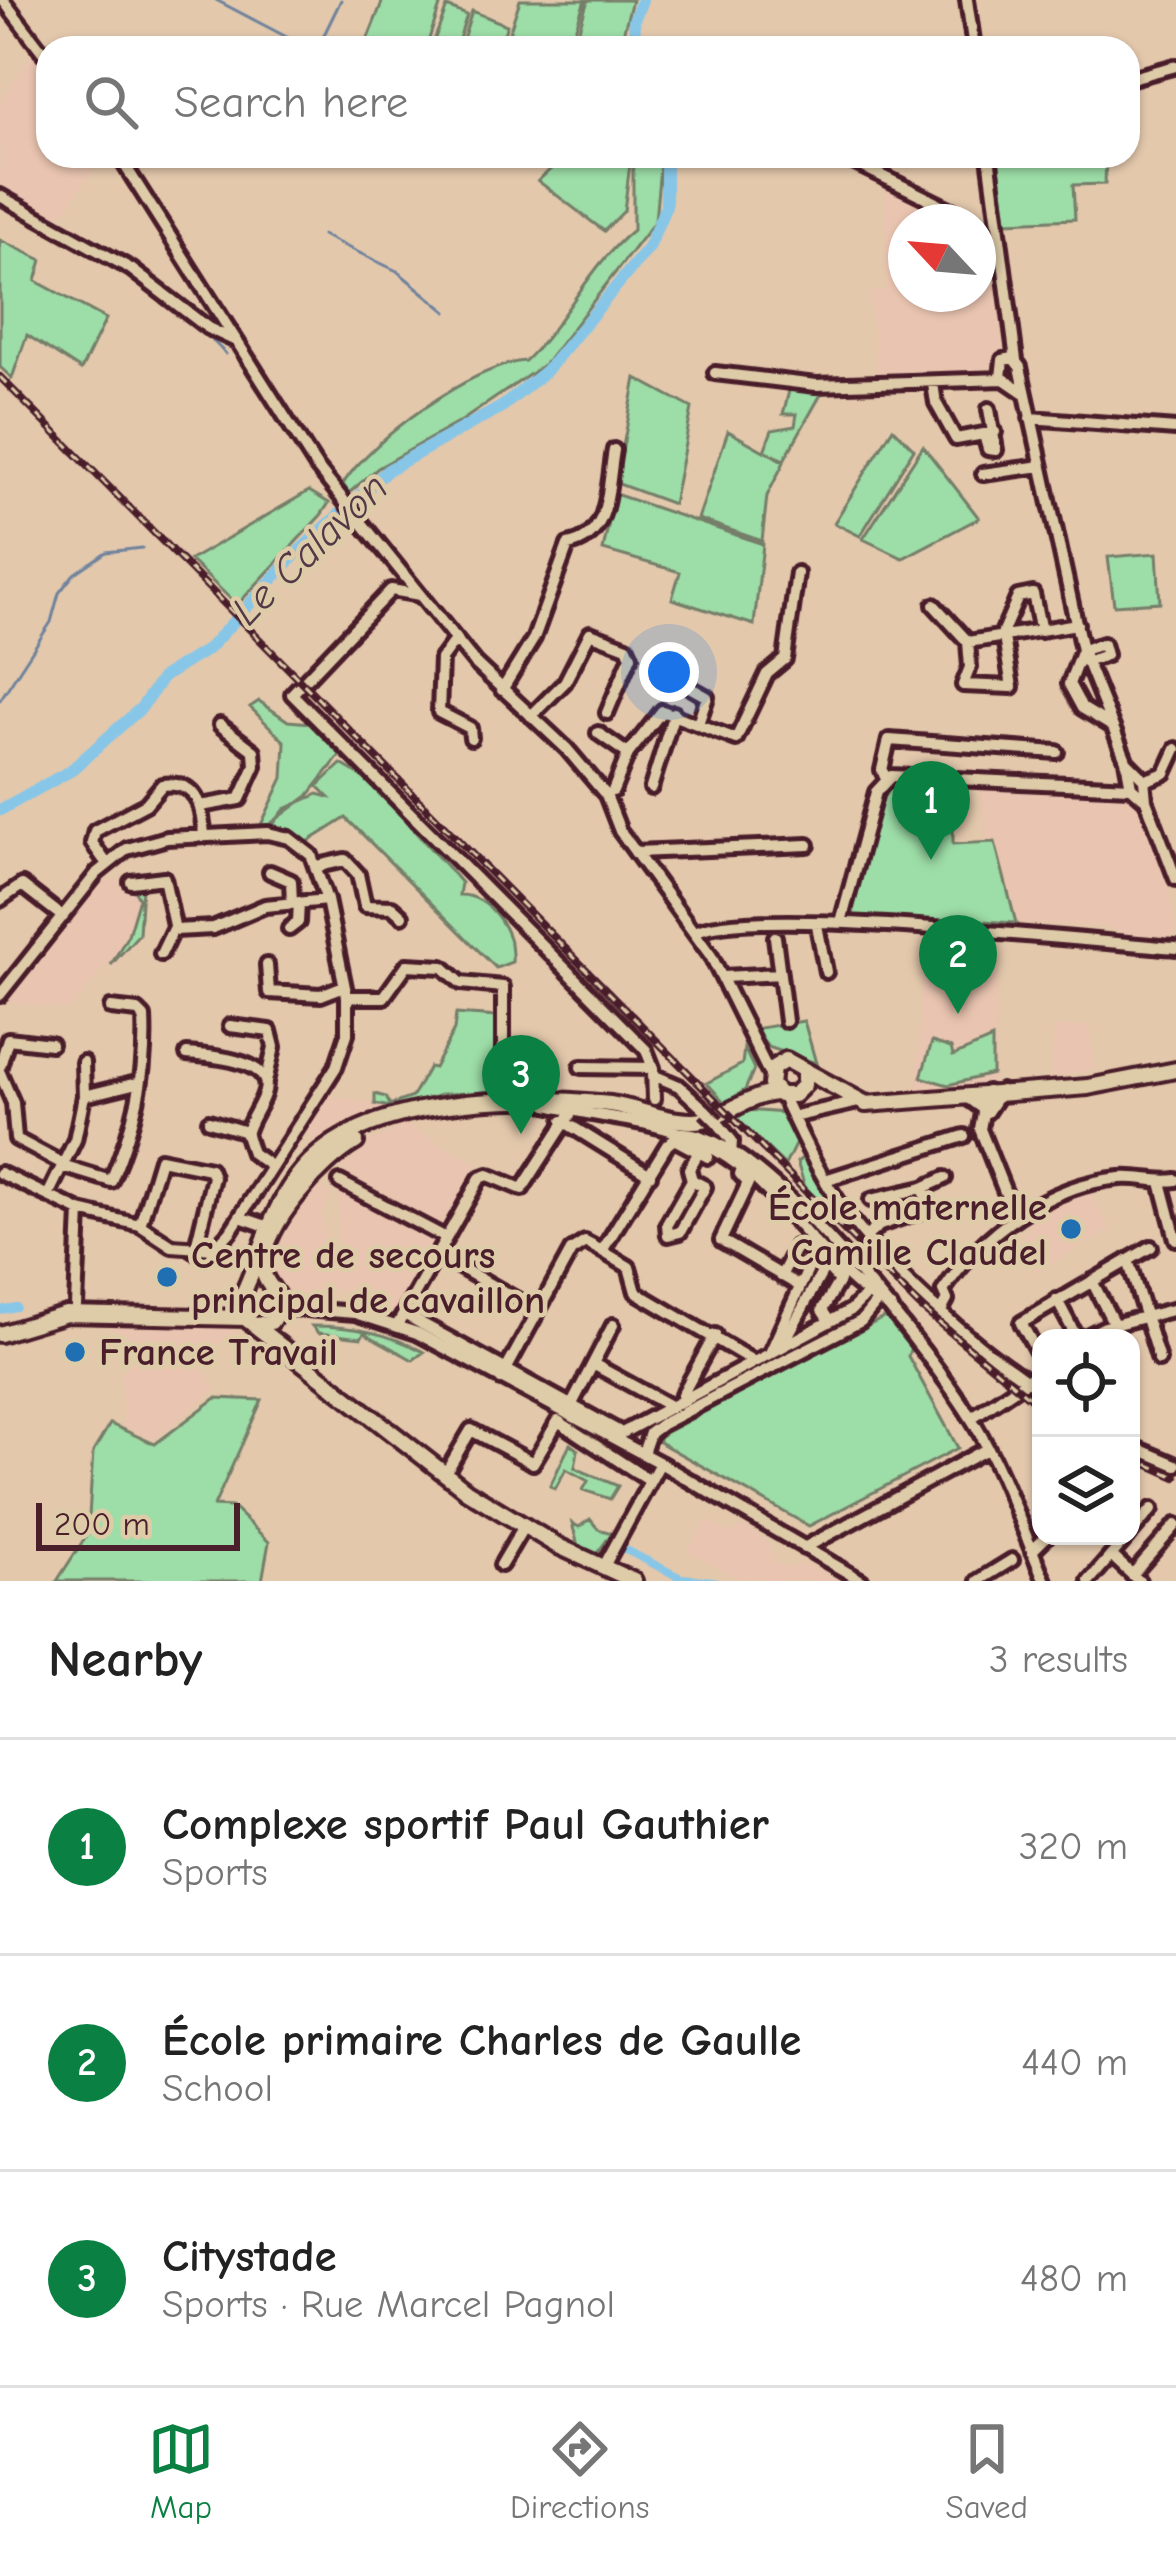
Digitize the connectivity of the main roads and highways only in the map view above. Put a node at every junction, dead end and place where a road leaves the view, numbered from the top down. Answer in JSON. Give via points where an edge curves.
{"nodes":[{"id":1,"x":804,"y":1070,"type":"junction"},
{"id":2,"x":1176,"y":1073,"type":"edge"},
{"id":3,"x":769,"y":1076,"type":"junction"},
{"id":4,"x":835,"y":1088,"type":"junction"},
{"id":5,"x":790,"y":1092,"type":"junction"},
{"id":6,"x":754,"y":1096,"type":"junction"},
{"id":7,"x":990,"y":1098,"type":"junction"},
{"id":8,"x":422,"y":1111,"type":"junction"},
{"id":9,"x":274,"y":1291,"type":"junction"},
{"id":10,"x":244,"y":1293,"type":"junction"},
{"id":11,"x":277,"y":1316,"type":"junction"},
{"id":12,"x":251,"y":1322,"type":"junction"},
{"id":13,"x":0,"y":1331,"type":"edge"},
{"id":14,"x":284,"y":1347,"type":"junction"},
{"id":15,"x":634,"y":1581,"type":"edge"}],
"edges":[{"from":1,"to":3,"type":"main road","via":[[782,1061]]},
{"from":1,"to":4,"type":"main road"},
{"from":1,"to":5,"type":"main road"},
{"from":2,"to":7,"type":"main road"},
{"from":2,"to":7,"type":"main road","via":[[1089,1093]]},
{"from":3,"to":5,"type":"main road"},
{"from":3,"to":6,"type":"main road"},
{"from":4,"to":5,"type":"main road"},
{"from":4,"to":7,"type":"main road","via":[[851,1105]]},
{"from":5,"to":6,"type":"main road"},
{"from":6,"to":8,"type":"main road","via":[[702,1120],[662,1120],[613,1105],[571,1112],[532,1101],[475,1100]]},
{"from":8,"to":9,"type":"main road","via":[[322,1163],[303,1186],[264,1258]]},
{"from":8,"to":10,"type":"main road","via":[[321,1152],[261,1230]]},
{"from":9,"to":10,"type":"main road"},
{"from":9,"to":11,"type":"main road"},
{"from":10,"to":12,"type":"main road"},
{"from":10,"to":13,"type":"main road","via":[[215,1308],[76,1306]]},
{"from":11,"to":12,"type":"main road"},
{"from":11,"to":14,"type":"main road"},
{"from":12,"to":13,"type":"main road","via":[[67,1314]]},
{"from":12,"to":14,"type":"main road"},
{"from":14,"to":15,"type":"main road","via":[[446,1474],[524,1526]]}]}
